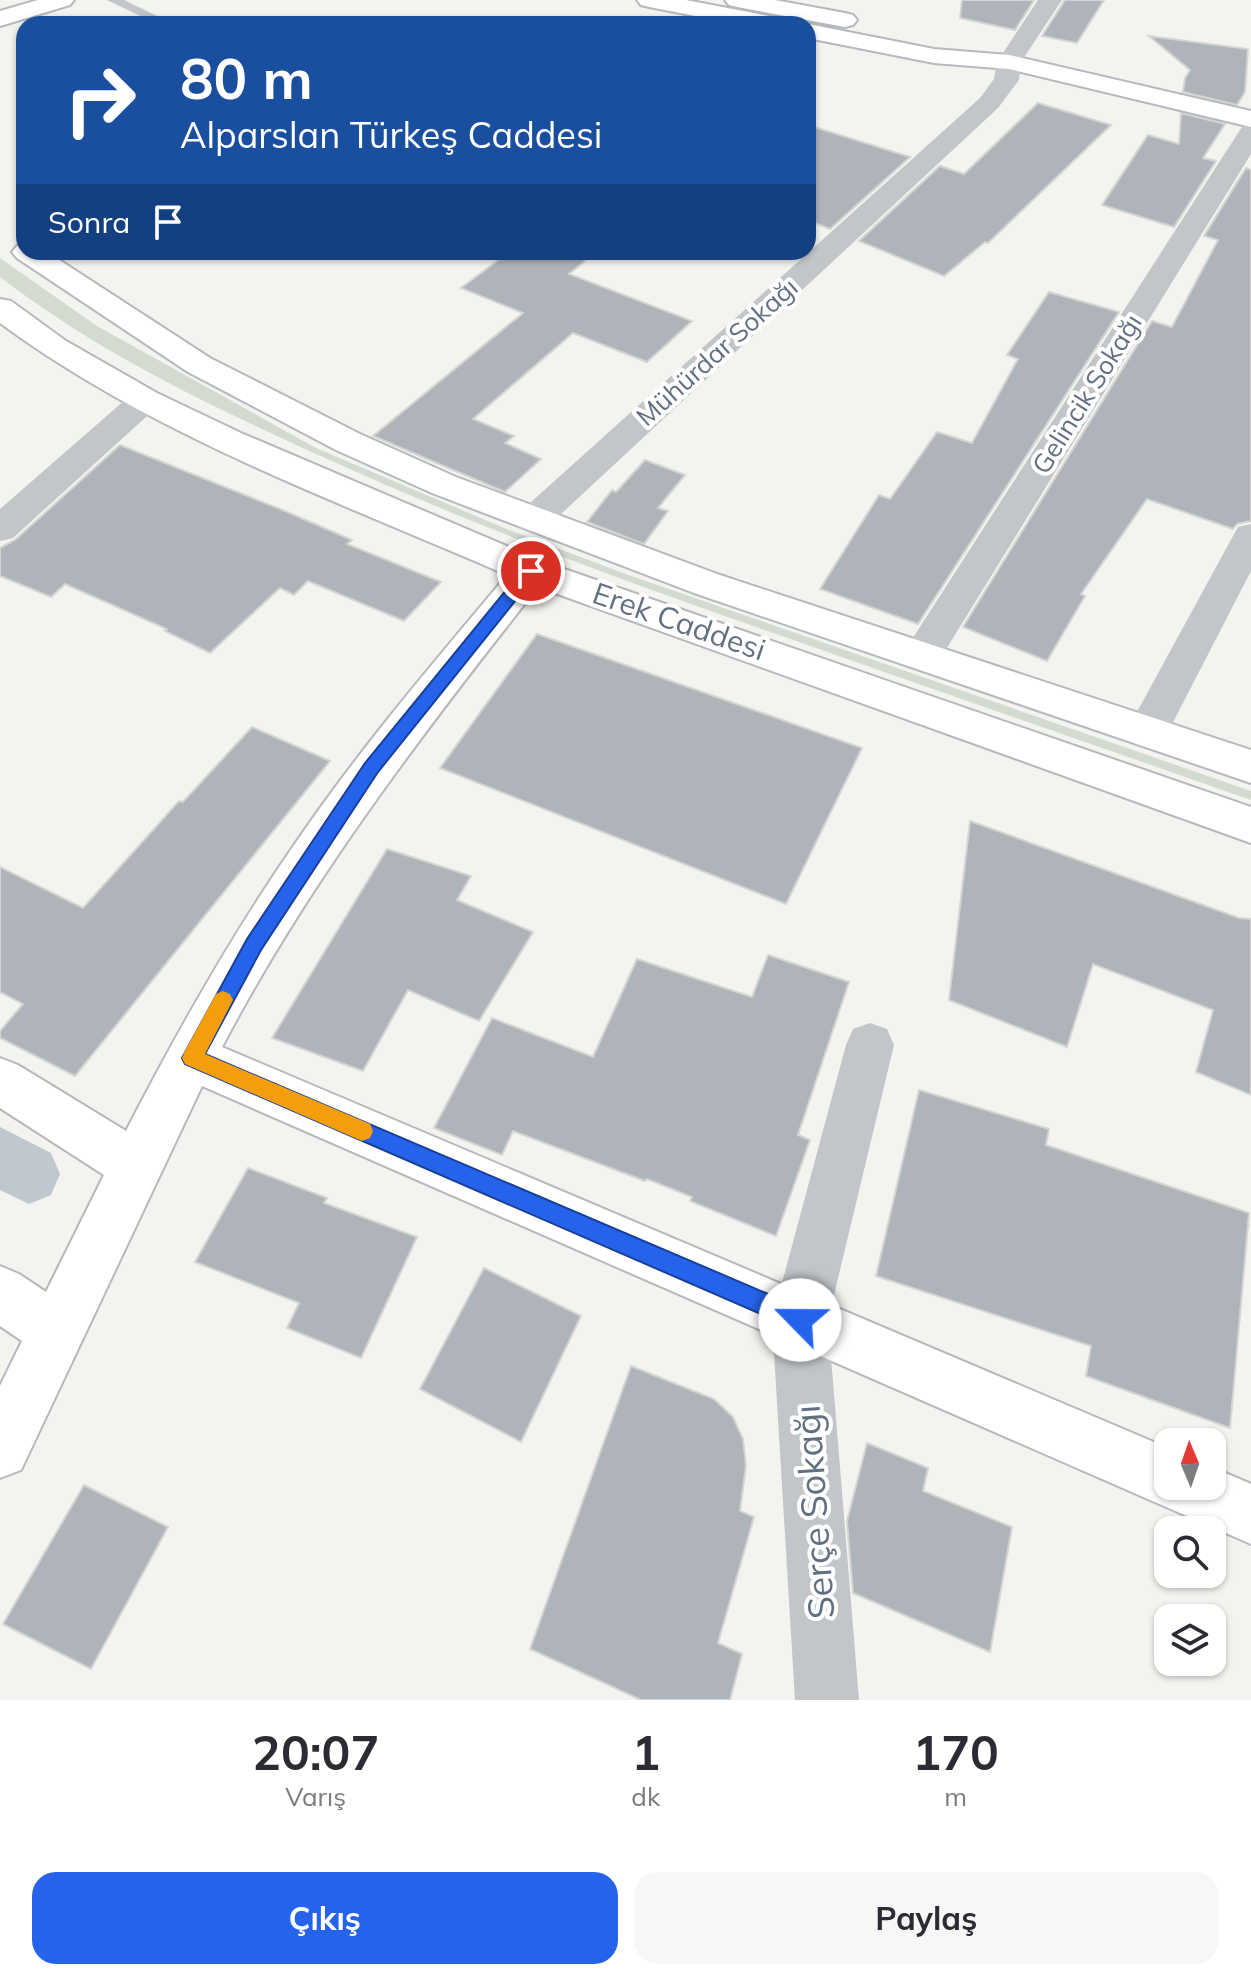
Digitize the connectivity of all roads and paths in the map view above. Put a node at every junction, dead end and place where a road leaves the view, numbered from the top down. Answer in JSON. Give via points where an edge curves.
{"nodes":[{"id":1,"x":62,"y":0,"type":"edge"},
{"id":2,"x":113,"y":0,"type":"edge"},
{"id":3,"x":649,"y":0,"type":"edge"},
{"id":4,"x":1050,"y":0,"type":"edge"},
{"id":5,"x":743,"y":1,"type":"edge"},
{"id":6,"x":150,"y":16,"type":"edge"},
{"id":7,"x":728,"y":16,"type":"edge"},
{"id":8,"x":0,"y":19,"type":"edge"},
{"id":9,"x":816,"y":33,"type":"edge"},
{"id":10,"x":1009,"y":62,"type":"junction"},
{"id":11,"x":1251,"y":119,"type":"edge"},
{"id":12,"x":1251,"y":133,"type":"edge"},
{"id":13,"x":38,"y":260,"type":"edge"},
{"id":14,"x":0,"y":308,"type":"edge"},
{"id":15,"x":145,"y":400,"type":"junction"},
{"id":16,"x":533,"y":520,"type":"junction"},
{"id":17,"x":0,"y":529,"type":"edge"},
{"id":18,"x":1251,"y":536,"type":"edge"},
{"id":19,"x":531,"y":571,"type":"junction"},
{"id":20,"x":923,"y":654,"type":"junction"},
{"id":21,"x":1147,"y":732,"type":"junction"},
{"id":22,"x":1251,"y":767,"type":"edge"},
{"id":23,"x":1251,"y":825,"type":"edge"},
{"id":24,"x":870,"y":1045,"type":"dead end"},
{"id":25,"x":192,"y":1058,"type":"junction"},
{"id":26,"x":0,"y":1081,"type":"edge"},
{"id":27,"x":137,"y":1167,"type":"junction"},
{"id":28,"x":0,"y":1293,"type":"edge"},
{"id":29,"x":800,"y":1320,"type":"junction"},
{"id":30,"x":56,"y":1332,"type":"junction"},
{"id":31,"x":0,"y":1449,"type":"edge"},
{"id":32,"x":1154,"y":1472,"type":"edge"},
{"id":33,"x":1218,"y":1500,"type":"edge"},
{"id":34,"x":1251,"y":1514,"type":"edge"},
{"id":35,"x":827,"y":1700,"type":"edge"}],
"edges":[{"from":1,"to":8,"type":"street"},
{"from":2,"to":6,"type":"lane"},
{"from":3,"to":7,"type":"street"},
{"from":4,"to":10,"type":"street","name":"Mühürdar Sokağı"},
{"from":5,"to":10,"type":"street","via":[[961,42]]},
{"from":9,"to":10,"type":"street","via":[[934,56]]},
{"from":10,"to":11,"type":"street"},
{"from":10,"to":16,"type":"street","name":"Mühürdar Sokağı","via":[[1006,80],[989,103]]},
{"from":12,"to":20,"type":"street","name":"Gelincik Sokağı"},
{"from":13,"to":16,"type":"street","name":"Erek Caddesi","via":[[199,365],[277,407],[416,473]]},
{"from":14,"to":15,"type":"street","name":"Erek Caddesi","via":[[55,348]]},
{"from":15,"to":17,"type":"street"},
{"from":15,"to":19,"type":"street","name":"Erek Caddesi"},
{"from":16,"to":20,"type":"street","name":"Erek Caddesi"},
{"from":18,"to":21,"type":"street"},
{"from":19,"to":23,"type":"street","name":"Erek Caddesi"},
{"from":19,"to":25,"type":"street","via":[[372,768],[254,945]]},
{"from":20,"to":21,"type":"street","name":"Erek Caddesi"},
{"from":21,"to":22,"type":"street","name":"Erek Caddesi"},
{"from":24,"to":29,"type":"street","name":"Serçe Sokağı"},
{"from":25,"to":27,"type":"street"},
{"from":25,"to":29,"type":"street"},
{"from":26,"to":27,"type":"street"},
{"from":27,"to":30,"type":"street"},
{"from":28,"to":30,"type":"street"},
{"from":29,"to":32,"type":"street"},
{"from":29,"to":35,"type":"street","name":"Serçe Sokağı"},
{"from":30,"to":31,"type":"street"},
{"from":33,"to":34,"type":"street"}]}
